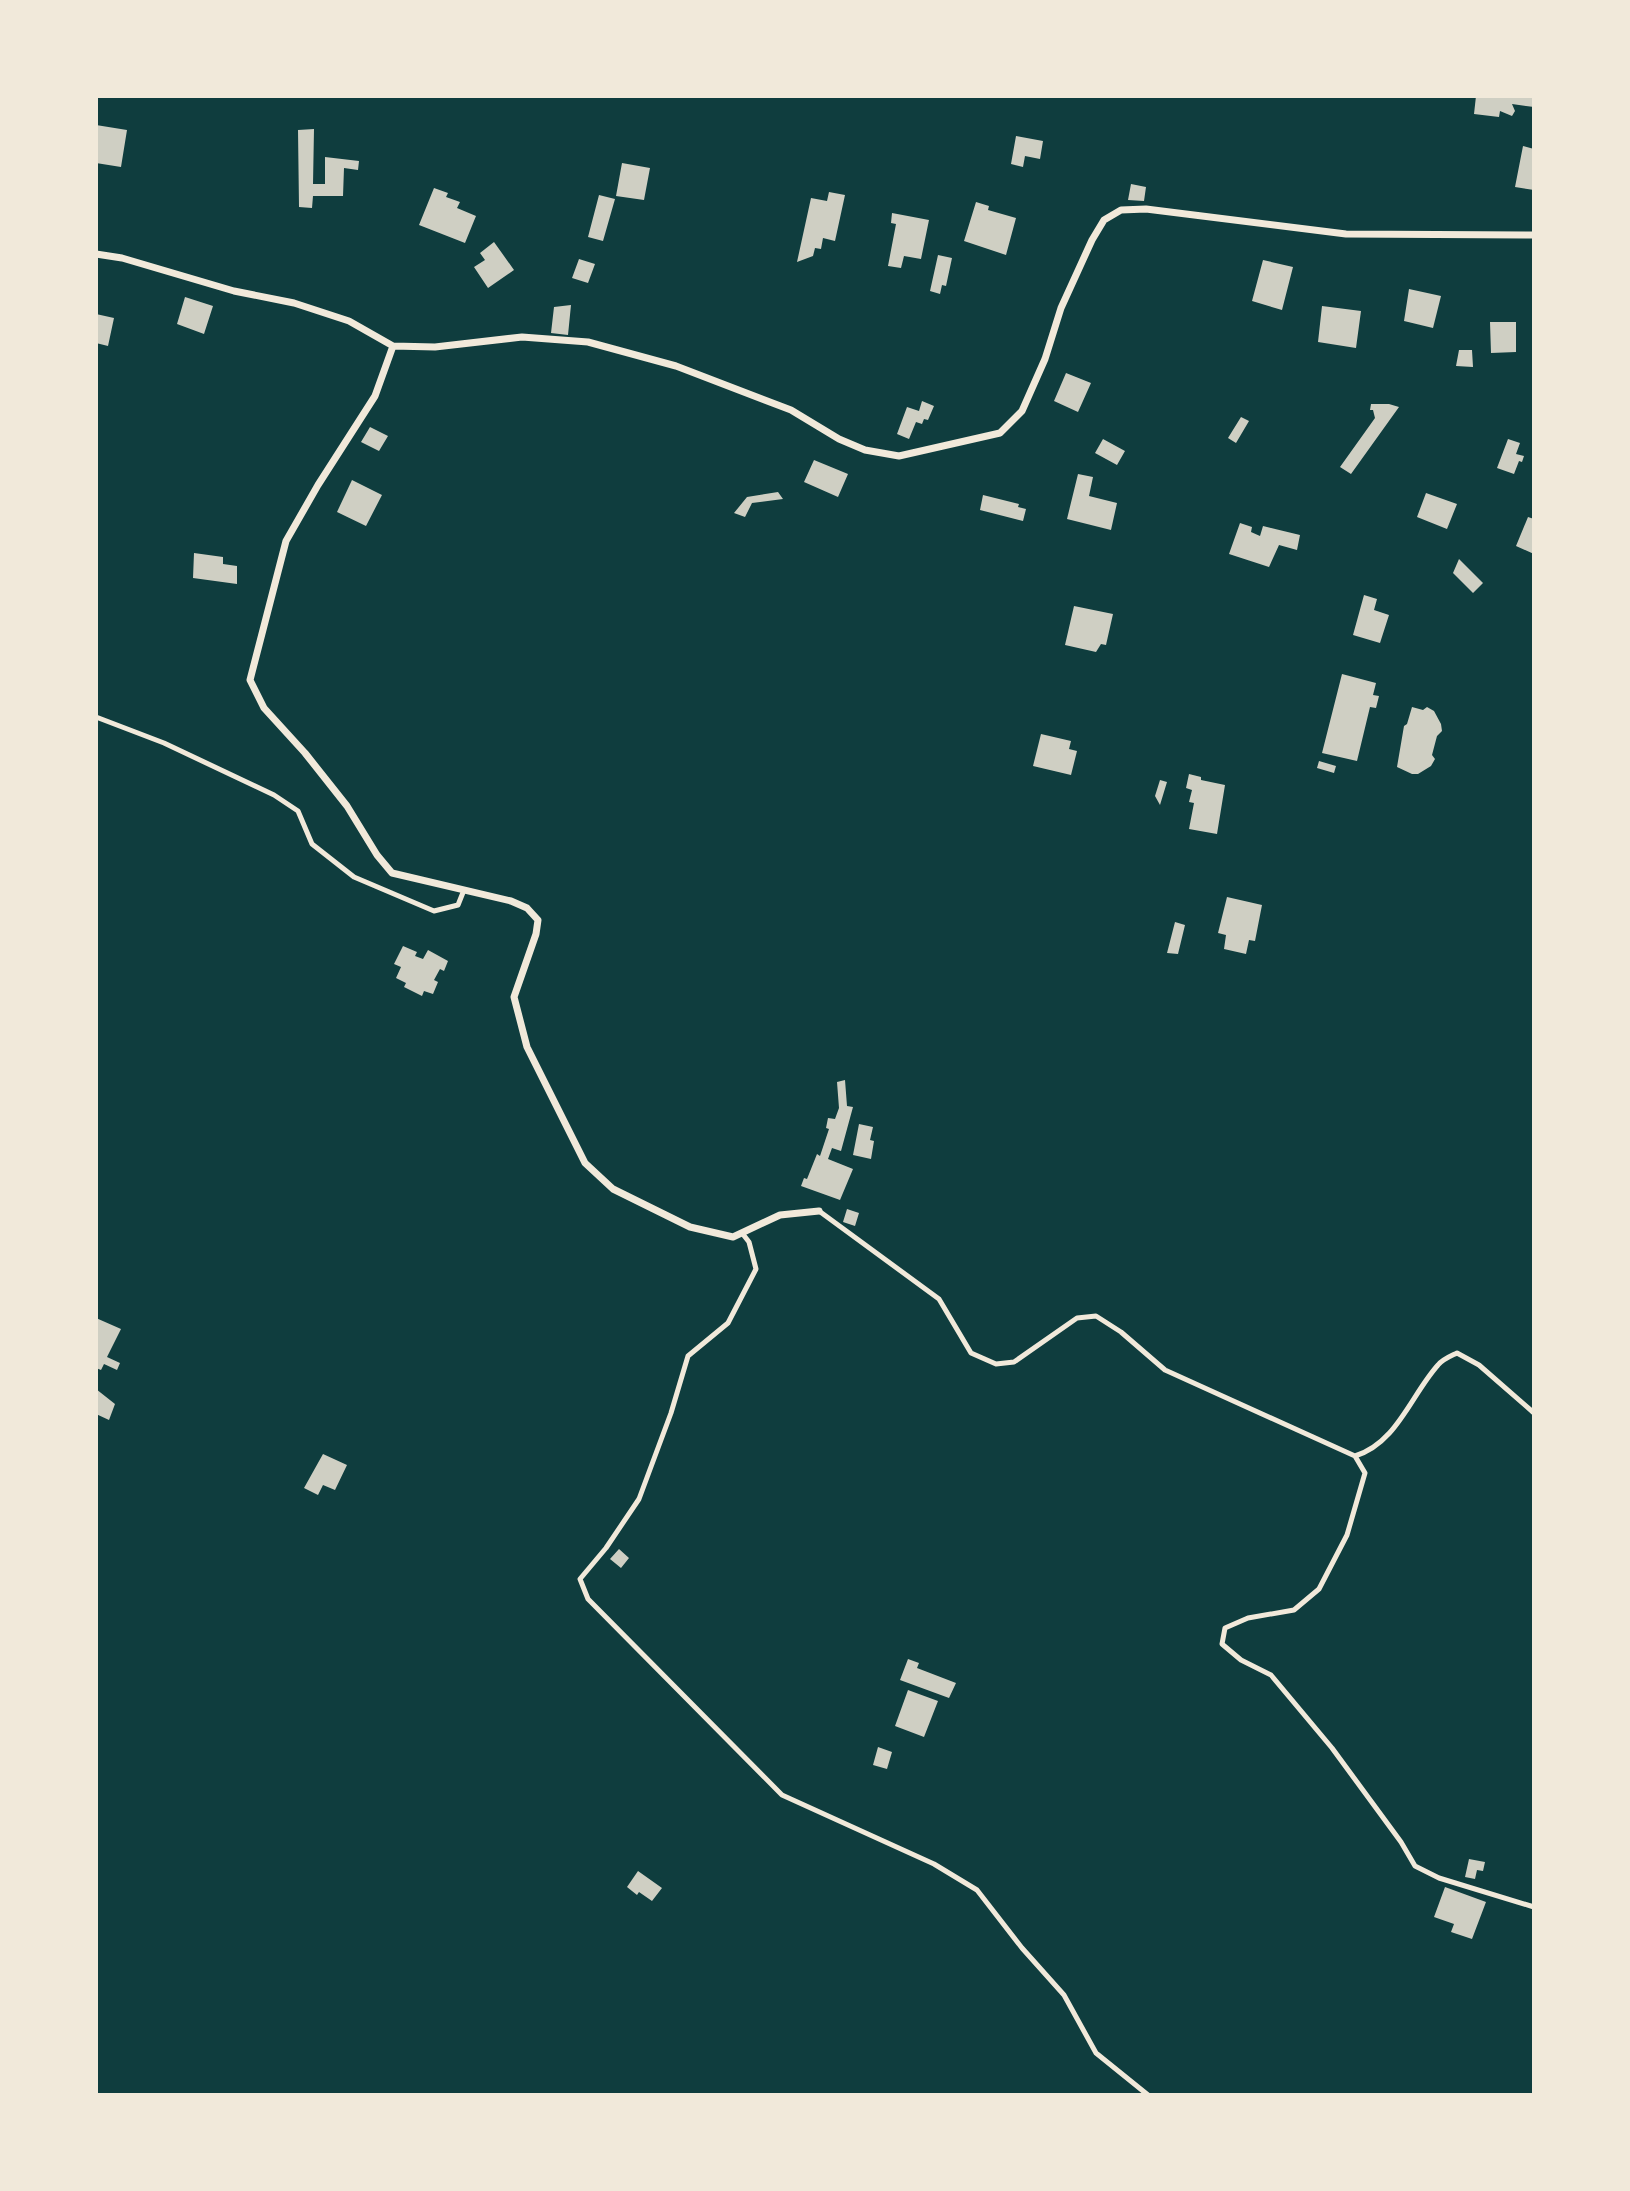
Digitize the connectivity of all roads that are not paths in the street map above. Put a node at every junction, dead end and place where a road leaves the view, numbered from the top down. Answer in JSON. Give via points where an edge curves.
{"nodes":[{"id":1,"x":1534,"y":235,"type":"edge"},
{"id":2,"x":97,"y":256,"type":"edge"},
{"id":3,"x":393,"y":346,"type":"junction"},
{"id":4,"x":96,"y":717,"type":"edge"},
{"id":5,"x":464,"y":890,"type":"junction"},
{"id":6,"x":819,"y":1211,"type":"joint"},
{"id":7,"x":742,"y":1233,"type":"junction"},
{"id":8,"x":1534,"y":1413,"type":"edge"},
{"id":9,"x":1355,"y":1456,"type":"junction"},
{"id":10,"x":1534,"y":1908,"type":"edge"},
{"id":11,"x":1148,"y":2095,"type":"edge"}],
"edges":[{"from":1,"to":3,"type":"street","via":[[1346,234],[1146,209],[1121,210],[1104,220],[1092,240],[1022,411],[1000,432],[899,456],[865,450],[791,410],[676,366],[588,342],[522,337],[435,347]]},
{"from":2,"to":3,"type":"street","via":[[122,258],[234,291],[294,303],[349,321]]},
{"from":3,"to":5,"type":"street","via":[[375,396],[286,541],[250,680],[264,708],[305,753],[392,873]]},
{"from":4,"to":5,"type":"lane","via":[[274,795],[298,811],[312,844],[354,877],[434,911],[457,905]]},
{"from":5,"to":7,"type":"street","via":[[511,901],[538,920],[514,997],[527,1047],[585,1163],[613,1189],[690,1227],[733,1237]]},
{"from":6,"to":7,"type":"street","via":[[780,1215]]},
{"from":6,"to":9,"type":"lane","via":[[939,1299],[971,1353],[996,1364],[1014,1362],[1077,1318],[1096,1316],[1165,1370]]},
{"from":7,"to":11,"type":"lane","via":[[756,1269],[728,1323],[688,1356],[639,1499],[580,1578],[588,1599],[782,1795],[934,1864],[977,1891],[1064,1996],[1096,2053]]},
{"from":8,"to":9,"type":"lane","via":[[1457,1353],[1440,1363],[1397,1425],[1370,1451]]},
{"from":9,"to":10,"type":"lane","via":[[1365,1473],[1347,1535],[1318,1589],[1294,1610],[1248,1618],[1225,1628],[1222,1644],[1271,1675],[1332,1748],[1415,1866]]}]}
